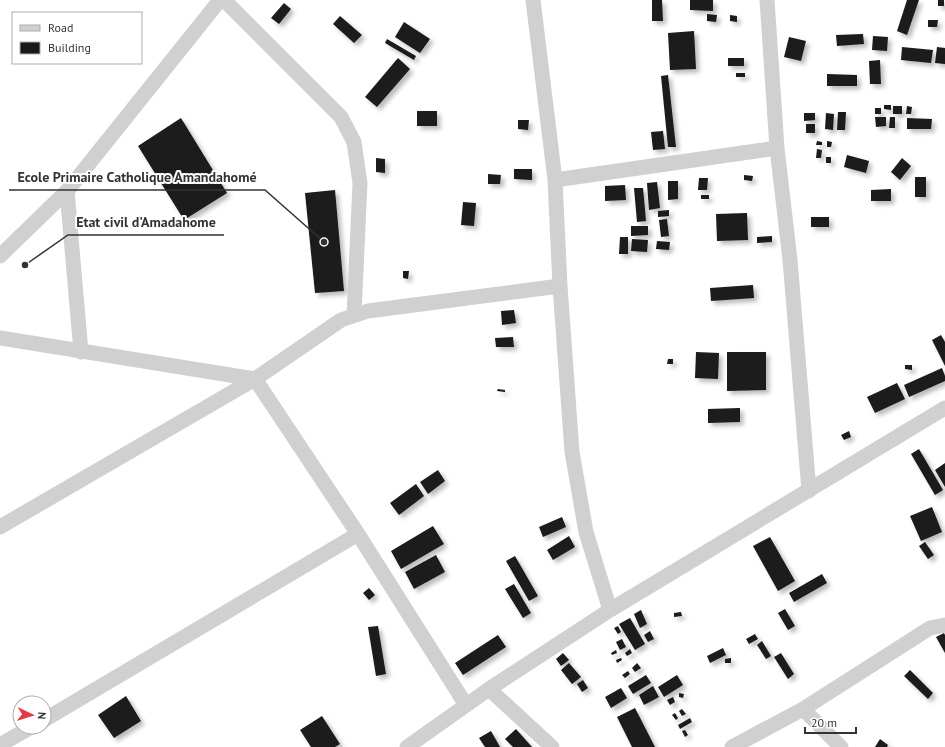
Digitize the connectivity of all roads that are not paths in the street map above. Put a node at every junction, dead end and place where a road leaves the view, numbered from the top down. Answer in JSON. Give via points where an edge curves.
{"nodes":[{"id":1,"x":220,"y":0,"type":"edge"},
{"id":2,"x":224,"y":0,"type":"edge"},
{"id":3,"x":532,"y":0,"type":"edge"},
{"id":4,"x":767,"y":0,"type":"edge"},
{"id":5,"x":777,"y":148,"type":"junction"},
{"id":6,"x":555,"y":180,"type":"junction"},
{"id":7,"x":67,"y":191,"type":"junction"},
{"id":8,"x":0,"y":256,"type":"edge"},
{"id":9,"x":560,"y":286,"type":"junction"},
{"id":10,"x":354,"y":315,"type":"junction"},
{"id":11,"x":0,"y":338,"type":"edge"},
{"id":12,"x":81,"y":352,"type":"junction"},
{"id":13,"x":255,"y":379,"type":"junction"},
{"id":14,"x":945,"y":408,"type":"edge"},
{"id":15,"x":809,"y":491,"type":"junction"},
{"id":16,"x":0,"y":527,"type":"edge"},
{"id":17,"x":358,"y":534,"type":"junction"},
{"id":18,"x":610,"y":610,"type":"junction"},
{"id":19,"x":945,"y":625,"type":"edge"},
{"id":20,"x":488,"y":689,"type":"junction"},
{"id":21,"x":466,"y":705,"type":"junction"},
{"id":22,"x":803,"y":709,"type":"junction"},
{"id":23,"x":52,"y":715,"type":"edge"},
{"id":24,"x":18,"y":735,"type":"edge"},
{"id":25,"x":0,"y":746,"type":"edge"},
{"id":26,"x":408,"y":747,"type":"edge"},
{"id":27,"x":552,"y":747,"type":"edge"},
{"id":28,"x":732,"y":747,"type":"edge"},
{"id":29,"x":841,"y":747,"type":"edge"}],
"edges":[{"from":1,"to":7,"type":"street"},
{"from":2,"to":10,"type":"street","via":[[341,117],[354,142],[360,183]]},
{"from":3,"to":6,"type":"street"},
{"from":4,"to":5,"type":"street"},
{"from":5,"to":6,"type":"street"},
{"from":5,"to":15,"type":"street","via":[[790,260]]},
{"from":6,"to":9,"type":"street"},
{"from":7,"to":8,"type":"street"},
{"from":7,"to":12,"type":"street"},
{"from":9,"to":10,"type":"street","via":[[368,311]]},
{"from":9,"to":18,"type":"street","via":[[572,452],[586,532]]},
{"from":10,"to":13,"type":"street","via":[[341,320]]},
{"from":11,"to":12,"type":"street"},
{"from":12,"to":13,"type":"street"},
{"from":13,"to":16,"type":"street"},
{"from":13,"to":17,"type":"street"},
{"from":14,"to":15,"type":"street"},
{"from":15,"to":18,"type":"street"},
{"from":17,"to":21,"type":"street"},
{"from":17,"to":23,"type":"street"},
{"from":18,"to":20,"type":"street"},
{"from":19,"to":22,"type":"street","via":[[930,628]]},
{"from":20,"to":21,"type":"street"},
{"from":20,"to":27,"type":"street"},
{"from":21,"to":26,"type":"street"},
{"from":22,"to":28,"type":"street"},
{"from":22,"to":29,"type":"street"},
{"from":24,"to":25,"type":"street"}]}
